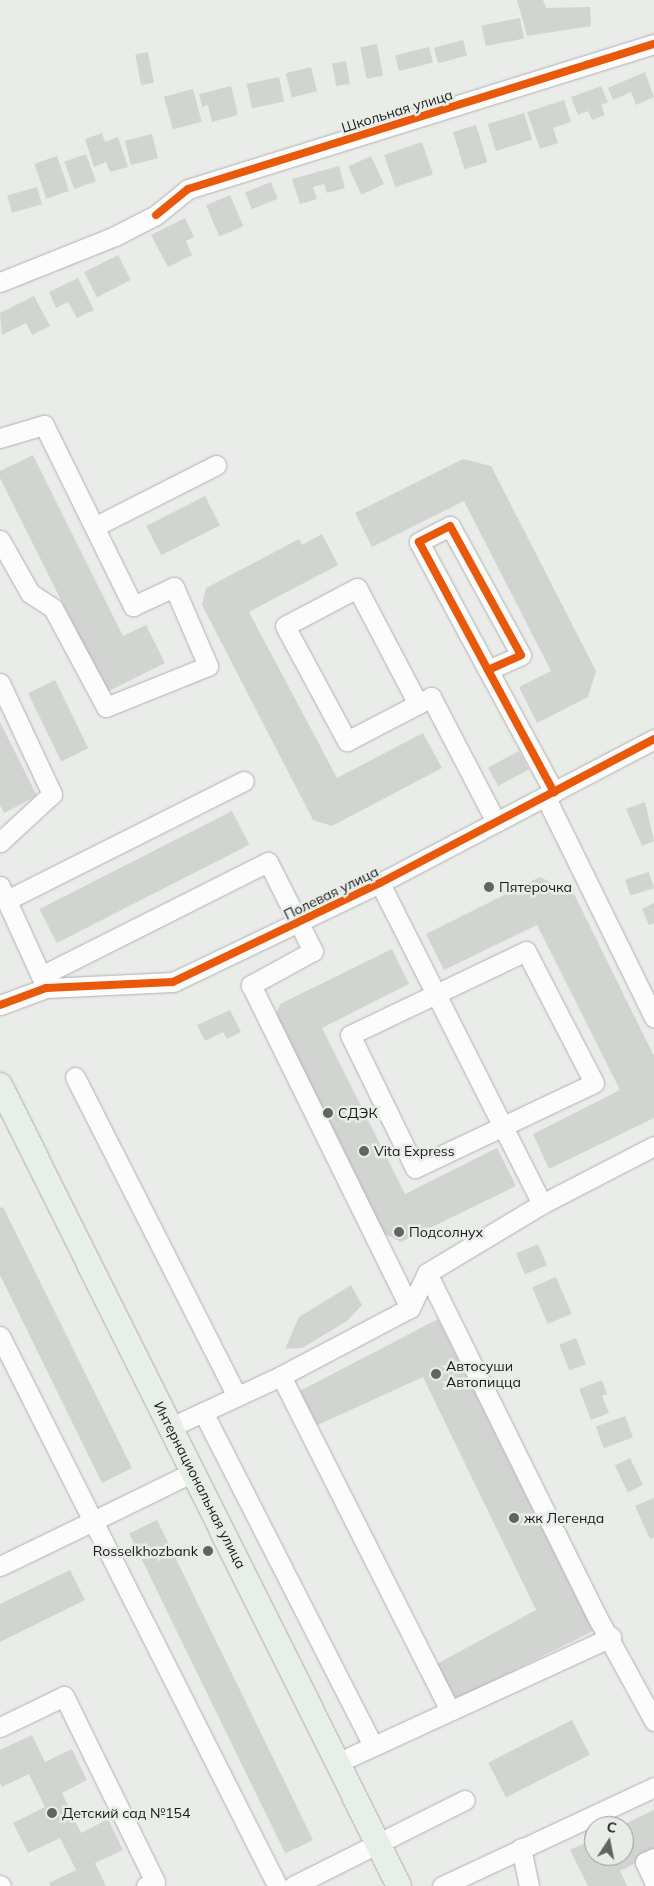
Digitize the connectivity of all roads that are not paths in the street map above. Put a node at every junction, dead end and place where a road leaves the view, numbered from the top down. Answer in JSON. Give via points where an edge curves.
{"nodes":[{"id":1,"x":654,"y":44,"type":"edge"},
{"id":2,"x":0,"y":282,"type":"edge"},
{"id":3,"x":0,"y":438,"type":"edge"},
{"id":4,"x":216,"y":465,"type":"dead end"},
{"id":5,"x":94,"y":527,"type":"junction"},
{"id":6,"x":0,"y":540,"type":"edge"},
{"id":7,"x":488,"y":670,"type":"junction"},
{"id":8,"x":0,"y":683,"type":"edge"},
{"id":9,"x":418,"y":704,"type":"junction"},
{"id":10,"x":654,"y":739,"type":"edge"},
{"id":11,"x":244,"y":781,"type":"dead end"},
{"id":12,"x":550,"y":794,"type":"junction"},
{"id":13,"x":496,"y":822,"type":"junction"},
{"id":14,"x":0,"y":842,"type":"edge"},
{"id":15,"x":380,"y":883,"type":"junction"},
{"id":16,"x":4,"y":893,"type":"edge"},
{"id":17,"x":299,"y":923,"type":"junction"},
{"id":18,"x":44,"y":982,"type":"junction"},
{"id":19,"x":433,"y":993,"type":"junction"},
{"id":20,"x":0,"y":1005,"type":"edge"},
{"id":21,"x":654,"y":1018,"type":"edge"},
{"id":22,"x":75,"y":1077,"type":"dead end"},
{"id":23,"x":0,"y":1085,"type":"edge"},
{"id":24,"x":501,"y":1125,"type":"junction"},
{"id":25,"x":654,"y":1146,"type":"edge"},
{"id":26,"x":542,"y":1204,"type":"junction"},
{"id":27,"x":427,"y":1273,"type":"junction"},
{"id":28,"x":410,"y":1308,"type":"junction"},
{"id":29,"x":0,"y":1336,"type":"edge"},
{"id":30,"x":281,"y":1376,"type":"junction"},
{"id":31,"x":236,"y":1396,"type":"junction"},
{"id":32,"x":203,"y":1412,"type":"junction"},
{"id":33,"x":171,"y":1427,"type":"junction"},
{"id":34,"x":193,"y":1472,"type":"junction"},
{"id":35,"x":93,"y":1521,"type":"junction"},
{"id":36,"x":0,"y":1566,"type":"edge"},
{"id":37,"x":611,"y":1638,"type":"junction"},
{"id":38,"x":449,"y":1709,"type":"junction"},
{"id":39,"x":654,"y":1721,"type":"edge"},
{"id":40,"x":0,"y":1727,"type":"edge"},
{"id":41,"x":373,"y":1745,"type":"junction"},
{"id":42,"x":337,"y":1763,"type":"junction"},
{"id":43,"x":654,"y":1786,"type":"edge"},
{"id":44,"x":465,"y":1800,"type":"dead end"},
{"id":45,"x":379,"y":1844,"type":"junction"},
{"id":46,"x":521,"y":1848,"type":"junction"},
{"id":47,"x":654,"y":1858,"type":"edge"},
{"id":48,"x":654,"y":1881,"type":"edge"},
{"id":49,"x":146,"y":1886,"type":"edge"},
{"id":50,"x":277,"y":1886,"type":"edge"},
{"id":51,"x":293,"y":1886,"type":"edge"},
{"id":52,"x":399,"y":1886,"type":"edge"},
{"id":53,"x":442,"y":1886,"type":"edge"},
{"id":54,"x":529,"y":1886,"type":"edge"}],
"edges":[{"from":1,"to":2,"type":"street","name":"Школьная улица","via":[[188,189],[156,215]]},
{"from":3,"to":5,"type":"street","via":[[44,425]]},
{"from":4,"to":5,"type":"street"},
{"from":5,"to":6,"type":"street","via":[[133,606],[174,587],[208,666],[106,707],[53,608],[30,593]]},
{"from":7,"to":7,"type":"street","via":[[419,542],[450,526],[521,655]]},
{"from":7,"to":12,"type":"street"},
{"from":8,"to":14,"type":"street","via":[[52,794]]},
{"from":9,"to":9,"type":"street","via":[[357,588],[285,626],[347,741]]},
{"from":9,"to":13,"type":"street","via":[[431,698]]},
{"from":10,"to":12,"type":"street","name":"Полевая улица"},
{"from":11,"to":16,"type":"street"},
{"from":12,"to":13,"type":"street","name":"Полевая улица"},
{"from":12,"to":21,"type":"street"},
{"from":13,"to":15,"type":"street","name":"Полевая улица"},
{"from":15,"to":17,"type":"street","name":"Полевая улица"},
{"from":15,"to":19,"type":"street"},
{"from":16,"to":18,"type":"street"},
{"from":17,"to":18,"type":"street","name":"Полевая улица","via":[[172,982]]},
{"from":17,"to":18,"type":"street","via":[[268,862]]},
{"from":17,"to":28,"type":"street","via":[[313,951],[251,985]]},
{"from":18,"to":20,"type":"street","name":"Полевая улица"},
{"from":19,"to":24,"type":"street"},
{"from":19,"to":24,"type":"street","via":[[350,1035],[415,1168]]},
{"from":19,"to":24,"type":"street","via":[[526,951],[594,1083]]},
{"from":22,"to":31,"type":"street"},
{"from":23,"to":33,"type":"main road","name":"Интернациональная улица"},
{"from":24,"to":26,"type":"street"},
{"from":25,"to":26,"type":"street"},
{"from":26,"to":27,"type":"street"},
{"from":27,"to":28,"type":"street"},
{"from":27,"to":37,"type":"street","via":[[596,1615]]},
{"from":28,"to":30,"type":"street"},
{"from":29,"to":35,"type":"street"},
{"from":30,"to":31,"type":"street"},
{"from":30,"to":38,"type":"street"},
{"from":31,"to":32,"type":"street"},
{"from":32,"to":33,"type":"street"},
{"from":32,"to":41,"type":"street"},
{"from":33,"to":34,"type":"main road","name":"Интернациональная улица"},
{"from":34,"to":35,"type":"street"},
{"from":34,"to":42,"type":"main road","name":"Интернациональная улица"},
{"from":35,"to":36,"type":"street"},
{"from":35,"to":50,"type":"street"},
{"from":37,"to":38,"type":"street","via":[[540,1673]]},
{"from":37,"to":39,"type":"street"},
{"from":38,"to":41,"type":"street"},
{"from":40,"to":49,"type":"street","via":[[64,1696],[155,1882]]},
{"from":41,"to":42,"type":"street"},
{"from":42,"to":45,"type":"main road","name":"Интернациональная улица"},
{"from":43,"to":46,"type":"street"},
{"from":44,"to":45,"type":"street"},
{"from":45,"to":51,"type":"street"},
{"from":45,"to":52,"type":"main road","name":"Интернациональная улица"},
{"from":46,"to":53,"type":"street"},
{"from":46,"to":54,"type":"street"},
{"from":47,"to":48,"type":"street","via":[[645,1862]]}]}
